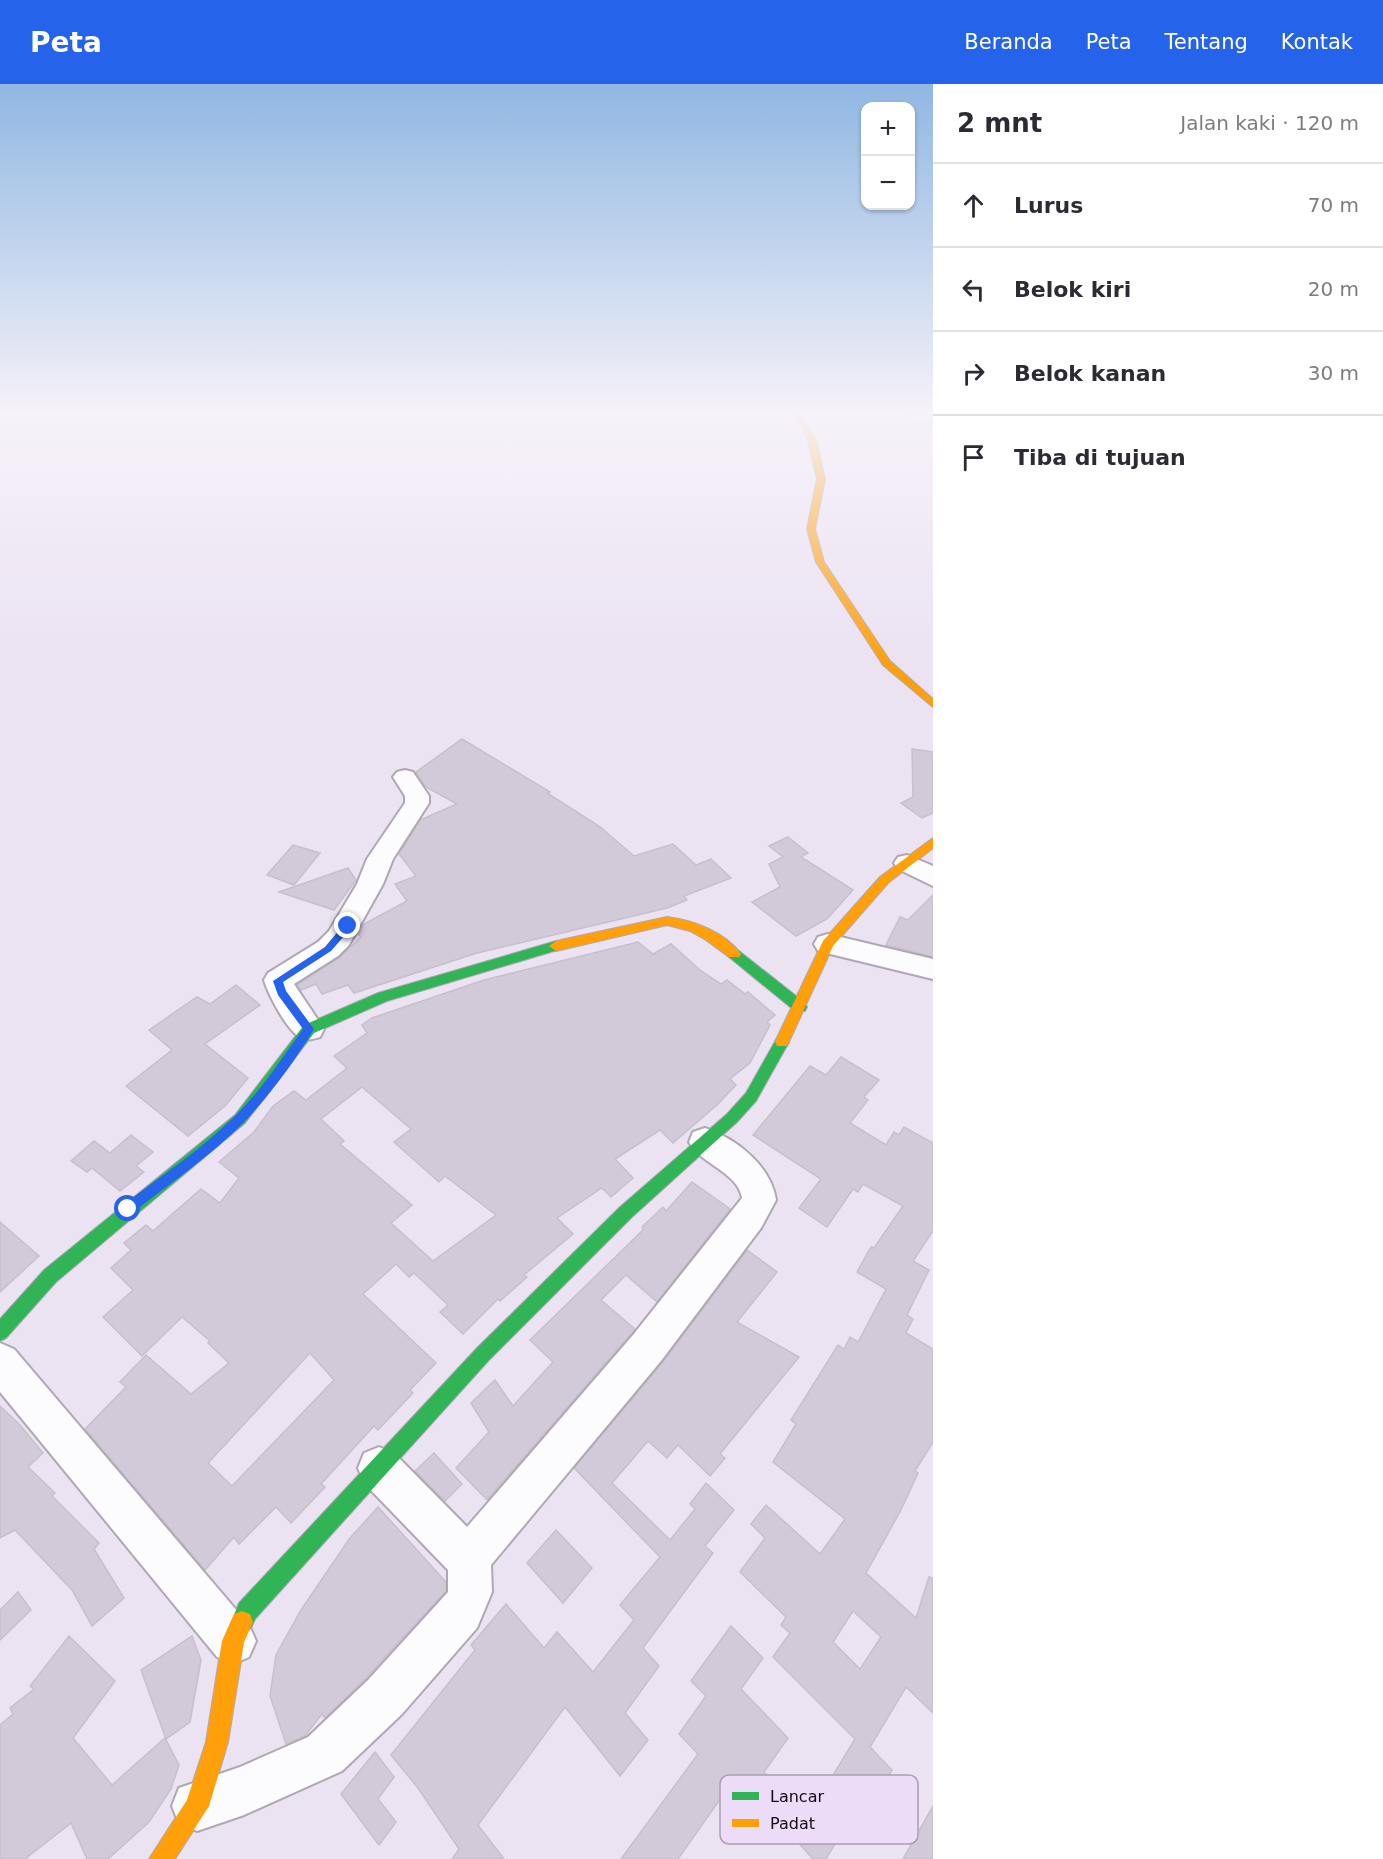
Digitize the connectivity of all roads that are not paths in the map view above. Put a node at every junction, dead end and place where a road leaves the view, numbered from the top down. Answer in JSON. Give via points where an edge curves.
{"nodes":[{"id":1,"x":817,"y":499,"type":"edge"},
{"id":2,"x":933,"y":704,"type":"edge"},
{"id":3,"x":405,"y":777,"type":"dead end"},
{"id":4,"x":933,"y":842,"type":"edge"},
{"id":5,"x":907,"y":863,"type":"junction"},
{"id":6,"x":933,"y":877,"type":"edge"},
{"id":7,"x":828,"y":944,"type":"junction"},
{"id":8,"x":933,"y":969,"type":"edge"},
{"id":9,"x":800,"y":1007,"type":"junction"},
{"id":10,"x":309,"y":1029,"type":"junction"},
{"id":11,"x":705,"y":1142,"type":"junction"},
{"id":12,"x":0,"y":1332,"type":"edge"},
{"id":13,"x":0,"y":1362,"type":"edge"},
{"id":14,"x":379,"y":1468,"type":"junction"},
{"id":15,"x":468,"y":1559,"type":"junction"},
{"id":16,"x":233,"y":1641,"type":"junction"},
{"id":17,"x":197,"y":1806,"type":"junction"},
{"id":18,"x":161,"y":1859,"type":"edge"}],
"edges":[{"from":1,"to":2,"type":"street","via":[[811,529],[820,562],[886,663]]},
{"from":3,"to":10,"type":"street","via":[[417,803],[380,859],[348,926],[328,949],[278,981],[282,993]]},
{"from":4,"to":5,"type":"street"},
{"from":5,"to":6,"type":"street"},
{"from":5,"to":7,"type":"street","via":[[873,891]]},
{"from":7,"to":8,"type":"street"},
{"from":7,"to":9,"type":"street"},
{"from":9,"to":10,"type":"street","via":[[709,933],[685,923],[667,921],[466,970],[383,997]]},
{"from":9,"to":11,"type":"street","via":[[751,1097]]},
{"from":10,"to":12,"type":"street","via":[[240,1119],[50,1276]]},
{"from":11,"to":14,"type":"street","via":[[626,1212],[483,1354]]},
{"from":11,"to":15,"type":"street","via":[[746,1172],[757,1185],[759,1200],[647,1348]]},
{"from":13,"to":16,"type":"street"},
{"from":14,"to":15,"type":"street"},
{"from":14,"to":16,"type":"street","via":[[247,1611]]},
{"from":15,"to":17,"type":"street","via":[[473,1580],[470,1598],[461,1612],[385,1696],[325,1754]]},
{"from":16,"to":17,"type":"street","via":[[217,1742]]},
{"from":17,"to":18,"type":"street"}]}
